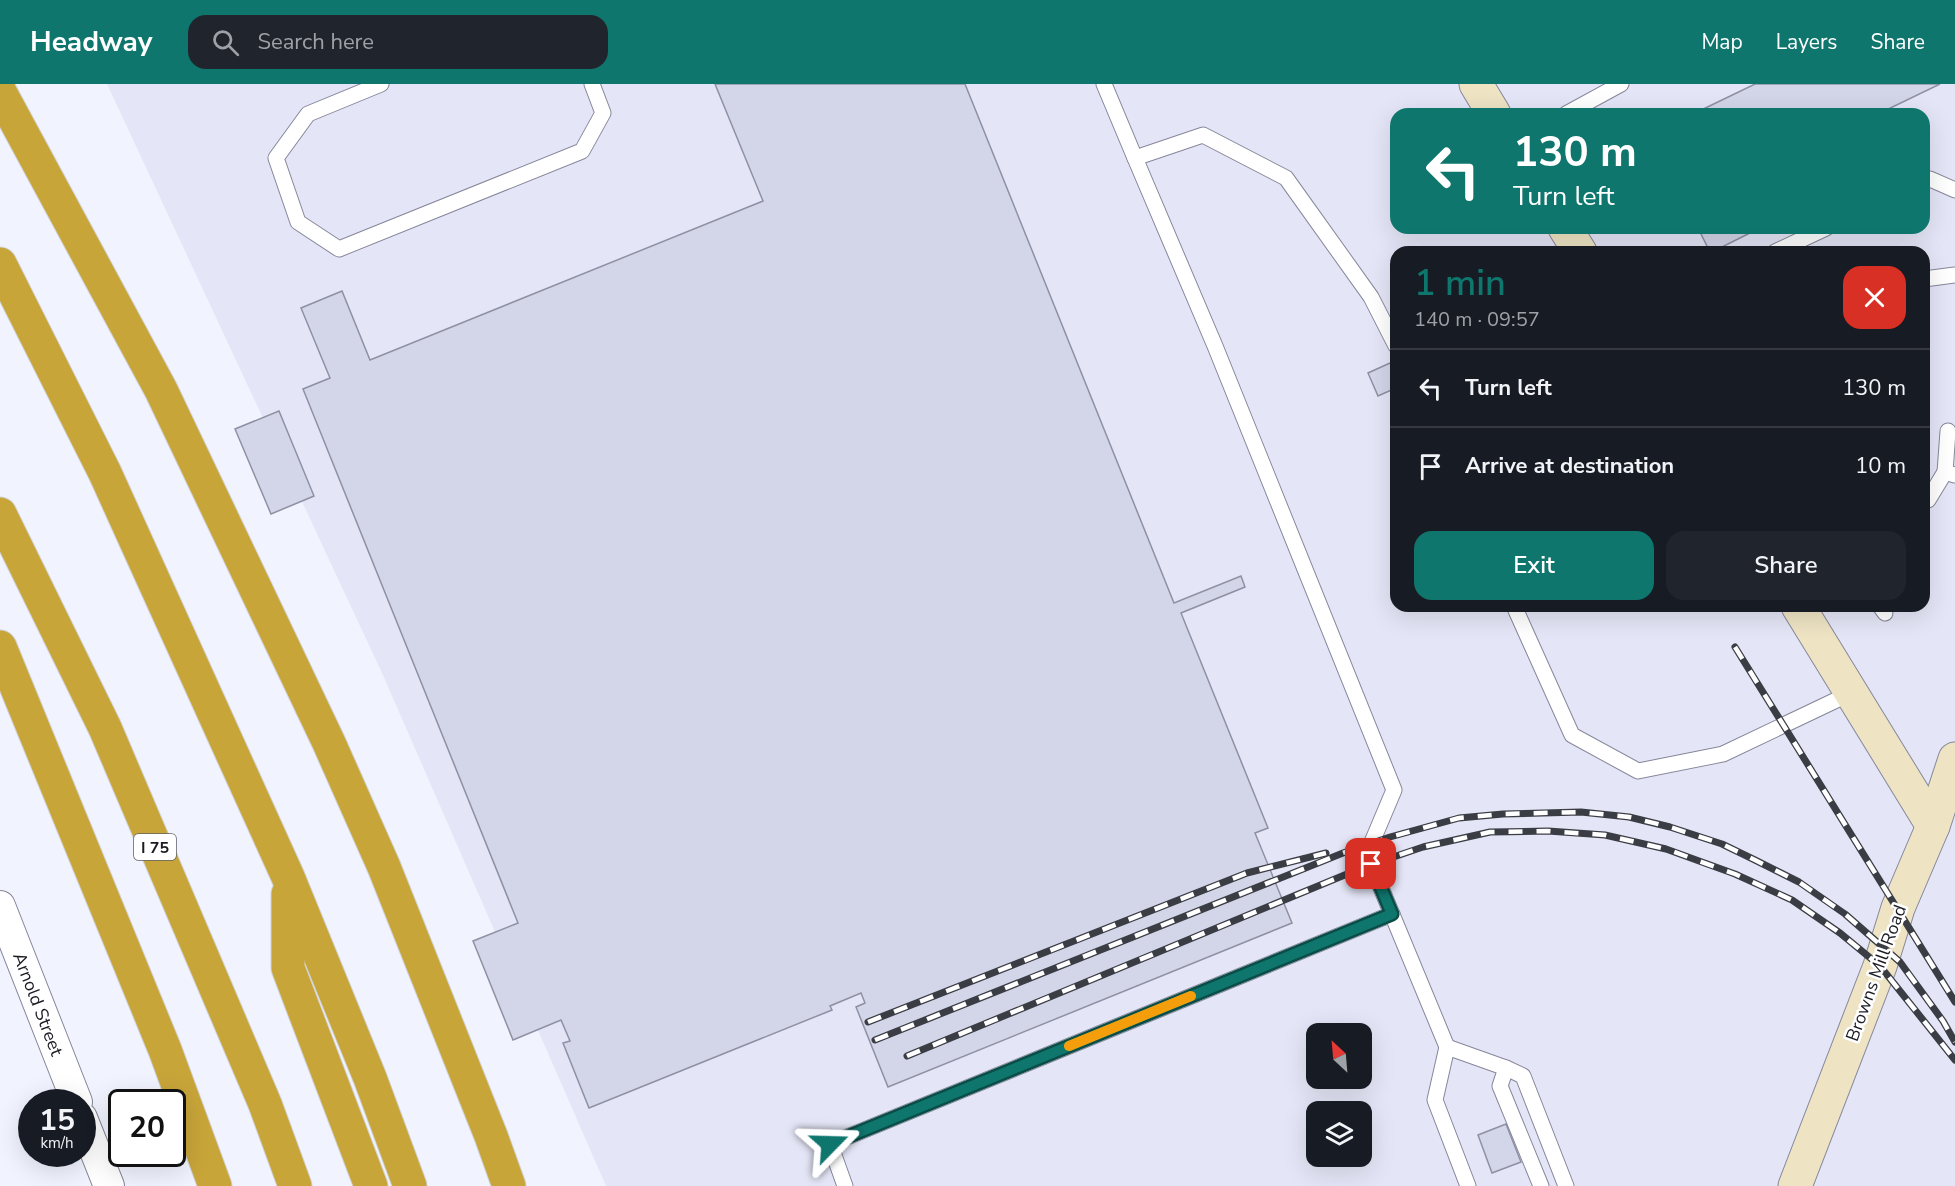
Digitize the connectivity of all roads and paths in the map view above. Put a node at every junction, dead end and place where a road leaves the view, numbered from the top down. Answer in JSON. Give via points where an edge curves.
{"nodes":[{"id":1,"x":381,"y":84,"type":"edge"},
{"id":2,"x":592,"y":84,"type":"edge"},
{"id":3,"x":1104,"y":84,"type":"edge"},
{"id":4,"x":1476,"y":84,"type":"edge"},
{"id":5,"x":1621,"y":84,"type":"edge"},
{"id":6,"x":0,"y":92,"type":"edge"},
{"id":7,"x":1490,"y":108,"type":"edge"},
{"id":8,"x":1577,"y":108,"type":"edge"},
{"id":9,"x":1135,"y":158,"type":"junction"},
{"id":10,"x":1930,"y":179,"type":"edge"},
{"id":11,"x":1955,"y":190,"type":"edge"},
{"id":12,"x":1813,"y":234,"type":"edge"},
{"id":13,"x":1788,"y":246,"type":"edge"},
{"id":14,"x":0,"y":264,"type":"edge"},
{"id":15,"x":1955,"y":275,"type":"edge"},
{"id":16,"x":1930,"y":278,"type":"edge"},
{"id":17,"x":1390,"y":334,"type":"edge"},
{"id":18,"x":1948,"y":431,"type":"dead end"},
{"id":19,"x":1950,"y":474,"type":"edge"},
{"id":20,"x":1930,"y":498,"type":"edge"},
{"id":21,"x":0,"y":514,"type":"edge"},
{"id":22,"x":1517,"y":612,"type":"edge"},
{"id":23,"x":1802,"y":612,"type":"edge"},
{"id":24,"x":0,"y":647,"type":"edge"},
{"id":25,"x":1851,"y":693,"type":"junction"},
{"id":26,"x":1955,"y":759,"type":"edge"},
{"id":27,"x":1934,"y":826,"type":"junction"},
{"id":28,"x":288,"y":877,"type":"junction"},
{"id":29,"x":0,"y":906,"type":"edge"},
{"id":30,"x":1392,"y":914,"type":"junction"},
{"id":31,"x":1447,"y":1047,"type":"junction"},
{"id":32,"x":1506,"y":1068,"type":"junction"},
{"id":33,"x":72,"y":1089,"type":"edge"},
{"id":34,"x":96,"y":1153,"type":"edge"},
{"id":35,"x":109,"y":1186,"type":"edge"},
{"id":36,"x":215,"y":1186,"type":"edge"},
{"id":37,"x":295,"y":1186,"type":"edge"},
{"id":38,"x":371,"y":1186,"type":"edge"},
{"id":39,"x":410,"y":1186,"type":"edge"},
{"id":40,"x":509,"y":1186,"type":"edge"},
{"id":41,"x":845,"y":1186,"type":"edge"},
{"id":42,"x":1468,"y":1186,"type":"edge"},
{"id":43,"x":1541,"y":1186,"type":"edge"},
{"id":44,"x":1566,"y":1186,"type":"edge"},
{"id":45,"x":1795,"y":1186,"type":"edge"}],
"edges":[{"from":1,"to":2,"type":"lane","via":[[308,114],[276,158],[298,222],[339,249],[582,151],[603,113]]},
{"from":3,"to":9,"type":"lane"},
{"from":4,"to":7,"type":"street"},
{"from":5,"to":8,"type":"lane"},
{"from":6,"to":40,"type":"highway","via":[[160,390],[329,743],[384,867]]},
{"from":9,"to":17,"type":"lane","via":[[1203,135],[1286,178],[1371,297]]},
{"from":9,"to":30,"type":"lane","via":[[1394,790],[1367,854]]},
{"from":10,"to":11,"type":"lane"},
{"from":12,"to":13,"type":"lane"},
{"from":14,"to":28,"type":"highway","via":[[105,472]]},
{"from":15,"to":16,"type":"lane"},
{"from":18,"to":19,"type":"lane"},
{"from":19,"to":20,"type":"lane"},
{"from":21,"to":37,"type":"highway","number":"I 75","via":[[105,728],[265,1104]]},
{"from":22,"to":25,"type":"lane","via":[[1572,735],[1638,771],[1724,754]]},
{"from":23,"to":25,"type":"street"},
{"from":24,"to":36,"type":"highway","via":[[165,1050]]},
{"from":25,"to":27,"type":"street"},
{"from":26,"to":27,"type":"street","name":"Browns Mill Road"},
{"from":27,"to":45,"type":"street","name":"Browns Mill Road","via":[[1898,908],[1880,966]]},
{"from":28,"to":38,"type":"highway","via":[[288,968]]},
{"from":28,"to":39,"type":"highway"},
{"from":29,"to":33,"type":"street","name":"Arnold Street"},
{"from":30,"to":31,"type":"lane"},
{"from":30,"to":41,"type":"lane","via":[[830,1144]]},
{"from":31,"to":32,"type":"lane"},
{"from":31,"to":42,"type":"lane","via":[[1435,1100]]},
{"from":32,"to":43,"type":"lane","via":[[1500,1086]]},
{"from":32,"to":44,"type":"lane","via":[[1523,1076]]},
{"from":34,"to":35,"type":"street"}]}
